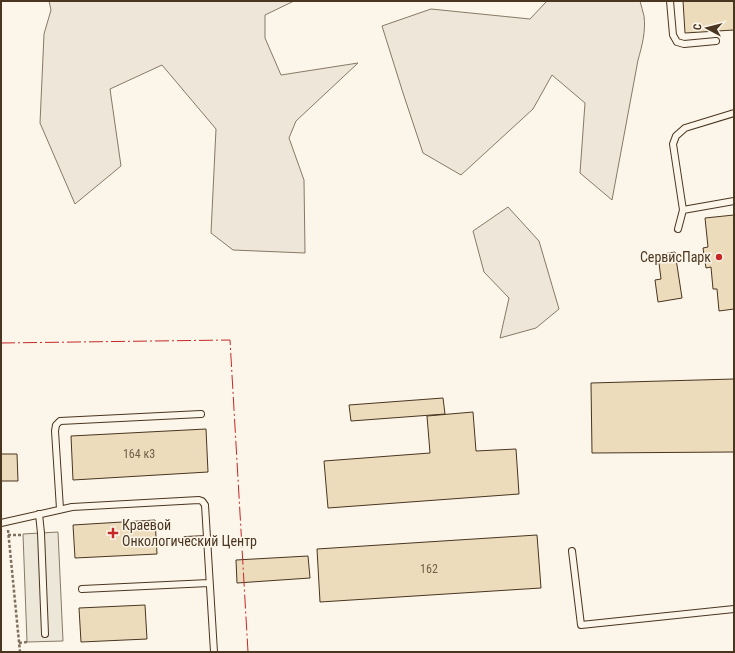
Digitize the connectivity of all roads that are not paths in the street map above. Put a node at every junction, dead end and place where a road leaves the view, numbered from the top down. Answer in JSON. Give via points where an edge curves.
{"nodes":[{"id":1,"x":670,"y":1,"type":"edge"},
{"id":2,"x":716,"y":41,"type":"dead end"},
{"id":3,"x":734,"y":113,"type":"edge"},
{"id":4,"x":734,"y":201,"type":"edge"},
{"id":5,"x":683,"y":210,"type":"junction"},
{"id":6,"x":678,"y":229,"type":"dead end"},
{"id":7,"x":201,"y":414,"type":"dead end"},
{"id":8,"x":60,"y":509,"type":"junction"},
{"id":9,"x":39,"y":514,"type":"junction"},
{"id":10,"x":4,"y":522,"type":"edge"},
{"id":11,"x":206,"y":538,"type":"junction"},
{"id":12,"x":186,"y":540,"type":"dead end"},
{"id":13,"x":572,"y":551,"type":"dead end"},
{"id":14,"x":209,"y":583,"type":"junction"},
{"id":15,"x":82,"y":589,"type":"dead end"},
{"id":16,"x":734,"y":609,"type":"edge"},
{"id":17,"x":45,"y":634,"type":"dead end"},
{"id":18,"x":214,"y":652,"type":"edge"}],
"edges":[{"from":1,"to":2,"type":"lane","via":[[673,35],[678,42],[684,44]]},
{"from":3,"to":5,"type":"lane","via":[[685,128],[676,136],[673,144]]},
{"from":4,"to":5,"type":"lane"},
{"from":5,"to":6,"type":"lane"},
{"from":7,"to":8,"type":"lane","via":[[60,421],[55,432]]},
{"from":8,"to":9,"type":"lane"},
{"from":8,"to":11,"type":"lane","via":[[199,500],[204,505]]},
{"from":9,"to":10,"type":"lane"},
{"from":9,"to":17,"type":"lane"},
{"from":11,"to":12,"type":"lane"},
{"from":11,"to":14,"type":"lane"},
{"from":13,"to":16,"type":"lane","via":[[581,625]]},
{"from":14,"to":15,"type":"lane"},
{"from":14,"to":18,"type":"lane"}]}
